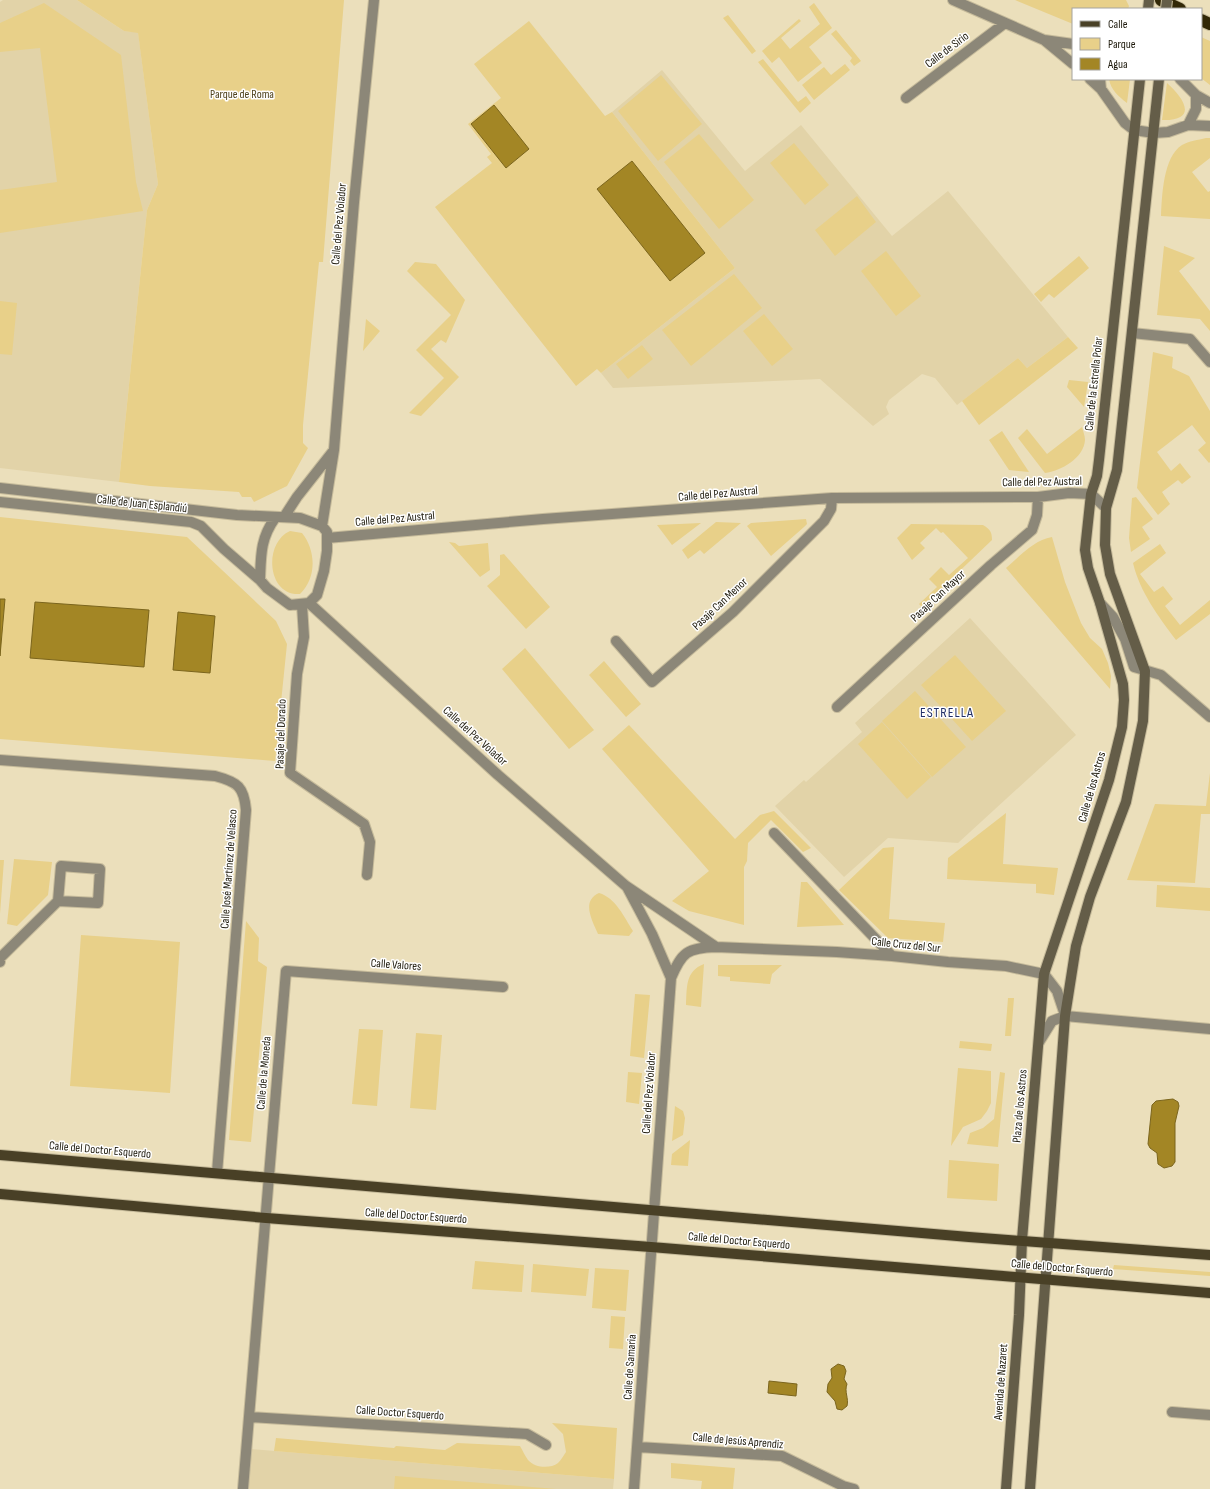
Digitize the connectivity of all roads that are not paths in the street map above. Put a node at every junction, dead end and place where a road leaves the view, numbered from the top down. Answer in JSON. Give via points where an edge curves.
{"nodes":[{"id":1,"x":374,"y":0,"type":"edge"},
{"id":2,"x":953,"y":0,"type":"edge"},
{"id":3,"x":1161,"y":0,"type":"edge"},
{"id":4,"x":1178,"y":8,"type":"edge"},
{"id":5,"x":1005,"y":23,"type":"junction"},
{"id":6,"x":1044,"y":40,"type":"junction"},
{"id":7,"x":1072,"y":44,"type":"edge"},
{"id":8,"x":1072,"y":63,"type":"edge"},
{"id":9,"x":1140,"y":80,"type":"edge"},
{"id":10,"x":1159,"y":80,"type":"edge"},
{"id":11,"x":1181,"y":80,"type":"edge"},
{"id":12,"x":1101,"y":84,"type":"edge"},
{"id":13,"x":1196,"y":95,"type":"junction"},
{"id":14,"x":906,"y":98,"type":"dead end"},
{"id":15,"x":1210,"y":104,"type":"edge"},
{"id":16,"x":1188,"y":125,"type":"junction"},
{"id":17,"x":1210,"y":126,"type":"edge"},
{"id":18,"x":1134,"y":130,"type":"junction"},
{"id":19,"x":1154,"y":133,"type":"junction"},
{"id":20,"x":1132,"y":333,"type":"junction"},
{"id":21,"x":1210,"y":362,"type":"edge"},
{"id":22,"x":334,"y":450,"type":"junction"},
{"id":23,"x":0,"y":488,"type":"edge"},
{"id":24,"x":1091,"y":494,"type":"junction"},
{"id":25,"x":1038,"y":497,"type":"junction"},
{"id":26,"x":832,"y":498,"type":"junction"},
{"id":27,"x":0,"y":502,"type":"edge"},
{"id":28,"x":1106,"y":508,"type":"junction"},
{"id":29,"x":280,"y":517,"type":"junction"},
{"id":30,"x":322,"y":526,"type":"junction"},
{"id":31,"x":328,"y":538,"type":"junction"},
{"id":32,"x":260,"y":580,"type":"junction"},
{"id":33,"x":1100,"y":603,"type":"junction"},
{"id":34,"x":305,"y":604,"type":"junction"},
{"id":35,"x":616,"y":641,"type":"dead end"},
{"id":36,"x":1145,"y":671,"type":"junction"},
{"id":37,"x":837,"y":707,"type":"dead end"},
{"id":38,"x":1210,"y":717,"type":"edge"},
{"id":39,"x":0,"y":760,"type":"edge"},
{"id":40,"x":774,"y":833,"type":"dead end"},
{"id":41,"x":367,"y":875,"type":"dead end"},
{"id":42,"x":626,"y":886,"type":"junction"},
{"id":43,"x":58,"y":901,"type":"junction"},
{"id":44,"x":716,"y":948,"type":"junction"},
{"id":45,"x":892,"y":956,"type":"junction"},
{"id":46,"x":0,"y":958,"type":"edge"},
{"id":47,"x":0,"y":962,"type":"edge"},
{"id":48,"x":286,"y":970,"type":"joint"},
{"id":49,"x":1044,"y":974,"type":"junction"},
{"id":50,"x":671,"y":978,"type":"junction"},
{"id":51,"x":503,"y":986,"type":"dead end"},
{"id":52,"x":1065,"y":1016,"type":"junction"},
{"id":53,"x":1210,"y":1029,"type":"edge"},
{"id":54,"x":1038,"y":1042,"type":"junction"},
{"id":55,"x":0,"y":1155,"type":"edge"},
{"id":56,"x":217,"y":1173,"type":"junction"},
{"id":57,"x":269,"y":1178,"type":"junction"},
{"id":58,"x":0,"y":1194,"type":"edge"},
{"id":59,"x":653,"y":1210,"type":"junction"},
{"id":60,"x":266,"y":1218,"type":"junction"},
{"id":61,"x":1022,"y":1240,"type":"junction"},
{"id":62,"x":1049,"y":1242,"type":"junction"},
{"id":63,"x":651,"y":1247,"type":"junction"},
{"id":64,"x":1210,"y":1255,"type":"edge"},
{"id":65,"x":1020,"y":1278,"type":"junction"},
{"id":66,"x":1046,"y":1280,"type":"junction"},
{"id":67,"x":1210,"y":1294,"type":"edge"},
{"id":68,"x":1172,"y":1412,"type":"dead end"},
{"id":69,"x":1210,"y":1415,"type":"edge"},
{"id":70,"x":249,"y":1416,"type":"junction"},
{"id":71,"x":546,"y":1445,"type":"dead end"},
{"id":72,"x":638,"y":1447,"type":"junction"},
{"id":73,"x":243,"y":1489,"type":"edge"},
{"id":74,"x":634,"y":1489,"type":"edge"},
{"id":75,"x":854,"y":1489,"type":"edge"},
{"id":76,"x":1006,"y":1489,"type":"edge"},
{"id":77,"x":1030,"y":1489,"type":"edge"}],
"edges":[{"from":1,"to":22,"type":"street","name":"Calle del Pez Volador","via":[[354,202]]},
{"from":2,"to":5,"type":"street"},
{"from":3,"to":4,"type":"highway"},
{"from":5,"to":6,"type":"street"},
{"from":5,"to":14,"type":"street","name":"Calle de Sirio"},
{"from":6,"to":7,"type":"street"},
{"from":6,"to":8,"type":"street"},
{"from":9,"to":18,"type":"main road","name":"Calle de la Estrella Polar"},
{"from":10,"to":19,"type":"main road"},
{"from":11,"to":13,"type":"street"},
{"from":12,"to":18,"type":"street","via":[[1125,123]]},
{"from":13,"to":15,"type":"street"},
{"from":13,"to":16,"type":"street","via":[[1196,109]]},
{"from":16,"to":17,"type":"street"},
{"from":16,"to":19,"type":"street","via":[[1168,132]]},
{"from":18,"to":19,"type":"street"},
{"from":18,"to":24,"type":"main road","name":"Calle de la Estrella Polar","via":[[1099,460]]},
{"from":19,"to":20,"type":"main road"},
{"from":20,"to":21,"type":"street","via":[[1190,339]]},
{"from":20,"to":28,"type":"main road","via":[[1116,477]]},
{"from":22,"to":29,"type":"street"},
{"from":22,"to":30,"type":"street","name":"Calle del Pez Volador"},
{"from":23,"to":29,"type":"street","name":"Calle de Juan Esplandiú","via":[[237,515]]},
{"from":24,"to":25,"type":"street","name":"Calle del Pez Austral","via":[[1069,493]]},
{"from":24,"to":28,"type":"street","name":"Calle del Pez Austral"},
{"from":24,"to":33,"type":"main road","name":"Calle de la Estrella Polar","via":[[1085,550],[1088,568]]},
{"from":25,"to":26,"type":"street","name":"Calle del Pez Austral"},
{"from":25,"to":37,"type":"street","name":"Pasaje Can Mayor","via":[[1037,515],[1032,530],[991,564]]},
{"from":26,"to":31,"type":"street","name":"Calle del Pez Austral","via":[[536,519]]},
{"from":26,"to":35,"type":"street","name":"Pasaje Can Menor","via":[[831,509],[824,521],[733,612],[652,682]]},
{"from":27,"to":32,"type":"street","name":"Calle de Juan Esplandiú","via":[[191,522],[201,526]]},
{"from":28,"to":36,"type":"main road","via":[[1105,545],[1110,574]]},
{"from":29,"to":30,"type":"street","via":[[300,518]]},
{"from":29,"to":32,"type":"street","via":[[265,534],[262,543]]},
{"from":30,"to":31,"type":"street"},
{"from":31,"to":34,"type":"street","via":[[326,561],[317,596]]},
{"from":32,"to":34,"type":"street","via":[[290,604]]},
{"from":33,"to":36,"type":"street","name":"Calle de la Estrella Polar","via":[[1113,617],[1134,667]]},
{"from":33,"to":49,"type":"main road","name":"Calle de los Astros","via":[[1123,684],[1122,727],[1109,780]]},
{"from":34,"to":41,"type":"street","name":"Pasaje del Dorado","via":[[290,773],[364,824],[370,842]]},
{"from":34,"to":42,"type":"street","name":"Calle del Pez Volador"},
{"from":36,"to":38,"type":"street","name":"Calle de la Estrella Polar","via":[[1161,674]]},
{"from":36,"to":52,"type":"main road","via":[[1143,721],[1126,802],[1090,897],[1076,946]]},
{"from":39,"to":56,"type":"street","name":"Calle José Martínez de Velasco","via":[[215,776],[240,787],[245,798],[246,810]]},
{"from":40,"to":45,"type":"street"},
{"from":42,"to":44,"type":"street","name":"Calle del Pez Volador"},
{"from":42,"to":50,"type":"street","name":"Calle del Pez Volador","via":[[652,934]]},
{"from":43,"to":43,"type":"street","via":[[98,904],[100,869],[61,866]]},
{"from":43,"to":46,"type":"street"},
{"from":44,"to":45,"type":"street","name":"Calle Cruz del Sur"},
{"from":44,"to":50,"type":"street","name":"Calle del Pez Volador","via":[[696,948],[686,954],[677,964]]},
{"from":45,"to":49,"type":"street","name":"Calle Cruz del Sur","via":[[1006,966]]},
{"from":46,"to":47,"type":"street"},
{"from":48,"to":51,"type":"street","name":"Calle Valores"},
{"from":48,"to":57,"type":"street","name":"Calle de la Moneda"},
{"from":49,"to":52,"type":"street","via":[[1058,991]]},
{"from":49,"to":54,"type":"main road","name":"Plaza de los Astros"},
{"from":50,"to":59,"type":"street","name":"Calle del Pez Volador"},
{"from":52,"to":53,"type":"street"},
{"from":52,"to":54,"type":"street","via":[[1052,1021]]},
{"from":52,"to":62,"type":"main road"},
{"from":54,"to":61,"type":"main road","name":"Plaza de los Astros"},
{"from":55,"to":56,"type":"main road","name":"Calle del Doctor Esquerdo"},
{"from":56,"to":57,"type":"main road","name":"Calle del Doctor Esquerdo"},
{"from":57,"to":59,"type":"main road","name":"Calle del Doctor Esquerdo"},
{"from":57,"to":60,"type":"street"},
{"from":58,"to":60,"type":"main road","name":"Calle del Doctor Esquerdo"},
{"from":59,"to":61,"type":"main road","name":"Calle del Doctor Esquerdo"},
{"from":59,"to":63,"type":"street","name":"Calle del Pez Volador"},
{"from":60,"to":63,"type":"main road","name":"Calle del Doctor Esquerdo"},
{"from":60,"to":70,"type":"street"},
{"from":61,"to":62,"type":"main road","name":"Calle del Doctor Esquerdo"},
{"from":61,"to":65,"type":"main road"},
{"from":62,"to":64,"type":"main road","name":"Calle del Doctor Esquerdo"},
{"from":62,"to":66,"type":"main road"},
{"from":63,"to":65,"type":"main road","name":"Calle del Doctor Esquerdo"},
{"from":63,"to":72,"type":"street","name":"Calle de Samaria"},
{"from":65,"to":66,"type":"main road","name":"Calle del Doctor Esquerdo"},
{"from":65,"to":76,"type":"main road","name":"Avenida de Nazaret"},
{"from":66,"to":67,"type":"main road","name":"Calle del Doctor Esquerdo"},
{"from":66,"to":77,"type":"main road"},
{"from":68,"to":69,"type":"street"},
{"from":70,"to":71,"type":"street","name":"Calle Doctor Esquerdo","via":[[527,1434]]},
{"from":70,"to":73,"type":"street"},
{"from":72,"to":74,"type":"street","name":"Calle de Samaria"},
{"from":72,"to":75,"type":"street","name":"Calle de Jesús Aprendiz","via":[[782,1456]]}]}
